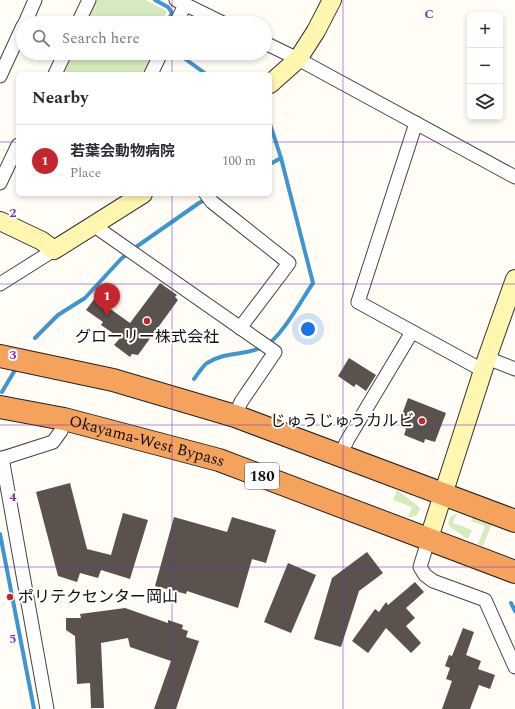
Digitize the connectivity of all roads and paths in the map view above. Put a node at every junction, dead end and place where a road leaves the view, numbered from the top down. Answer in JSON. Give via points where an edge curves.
{"nodes":[{"id":1,"x":35,"y":0,"type":"edge"},
{"id":2,"x":89,"y":0,"type":"edge"},
{"id":3,"x":332,"y":0,"type":"edge"},
{"id":4,"x":180,"y":2,"type":"edge"},
{"id":5,"x":28,"y":16,"type":"edge"},
{"id":6,"x":81,"y":16,"type":"edge"},
{"id":7,"x":177,"y":16,"type":"edge"},
{"id":8,"x":209,"y":16,"type":"edge"},
{"id":9,"x":16,"y":41,"type":"edge"},
{"id":10,"x":272,"y":46,"type":"edge"},
{"id":11,"x":298,"y":59,"type":"junction"},
{"id":12,"x":62,"y":60,"type":"edge"},
{"id":13,"x":158,"y":60,"type":"edge"},
{"id":14,"x":56,"y":72,"type":"edge"},
{"id":15,"x":152,"y":72,"type":"edge"},
{"id":16,"x":0,"y":76,"type":"edge"},
{"id":17,"x":272,"y":82,"type":"edge"},
{"id":18,"x":416,"y":124,"type":"junction"},
{"id":19,"x":16,"y":149,"type":"edge"},
{"id":20,"x":515,"y":177,"type":"edge"},
{"id":21,"x":0,"y":183,"type":"edge"},
{"id":22,"x":140,"y":196,"type":"edge"},
{"id":23,"x":208,"y":197,"type":"edge"},
{"id":24,"x":0,"y":221,"type":"edge"},
{"id":25,"x":93,"y":225,"type":"junction"},
{"id":26,"x":54,"y":250,"type":"junction"},
{"id":27,"x":515,"y":279,"type":"edge"},
{"id":28,"x":0,"y":284,"type":"edge"},
{"id":29,"x":240,"y":328,"type":"junction"},
{"id":30,"x":412,"y":332,"type":"junction"},
{"id":31,"x":0,"y":356,"type":"edge"},
{"id":32,"x":485,"y":364,"type":"junction"},
{"id":33,"x":515,"y":369,"type":"edge"},
{"id":34,"x":0,"y":407,"type":"edge"},
{"id":35,"x":235,"y":416,"type":"junction"},
{"id":36,"x":64,"y":419,"type":"junction"},
{"id":37,"x":340,"y":455,"type":"junction"},
{"id":38,"x":1,"y":459,"type":"edge"},
{"id":39,"x":443,"y":493,"type":"junction"},
{"id":40,"x":515,"y":521,"type":"edge"},
{"id":41,"x":429,"y":538,"type":"junction"},
{"id":42,"x":515,"y":572,"type":"edge"},
{"id":43,"x":515,"y":666,"type":"edge"},
{"id":44,"x":47,"y":709,"type":"edge"}],
"edges":[{"from":1,"to":5,"type":"street"},
{"from":2,"to":6,"type":"street"},
{"from":3,"to":11,"type":"main road"},
{"from":4,"to":7,"type":"street"},
{"from":4,"to":8,"type":"street"},
{"from":9,"to":16,"type":"street"},
{"from":10,"to":11,"type":"street"},
{"from":11,"to":17,"type":"main road"},
{"from":11,"to":18,"type":"street"},
{"from":12,"to":14,"type":"street"},
{"from":13,"to":15,"type":"street"},
{"from":18,"to":20,"type":"street"},
{"from":18,"to":30,"type":"street","via":[[358,302]]},
{"from":19,"to":21,"type":"street"},
{"from":22,"to":25,"type":"main road"},
{"from":23,"to":29,"type":"street","via":[[289,263]]},
{"from":24,"to":26,"type":"main road","via":[[42,241]]},
{"from":25,"to":26,"type":"main road"},
{"from":25,"to":29,"type":"street"},
{"from":26,"to":28,"type":"street"},
{"from":27,"to":32,"type":"main road"},
{"from":29,"to":35,"type":"street","via":[[275,352],[241,402]]},
{"from":30,"to":32,"type":"street"},
{"from":30,"to":37,"type":"street"},
{"from":31,"to":35,"type":"highway","via":[[113,380]]},
{"from":32,"to":33,"type":"street"},
{"from":32,"to":39,"type":"main road"},
{"from":34,"to":36,"type":"highway","name":"Okayama-West Bypass","number":"180"},
{"from":35,"to":37,"type":"highway"},
{"from":36,"to":38,"type":"street","via":[[61,431],[54,442]]},
{"from":36,"to":41,"type":"highway","name":"Okayama-West Bypass","number":"180","via":[[218,460]]},
{"from":37,"to":39,"type":"highway"},
{"from":38,"to":44,"type":"street"},
{"from":39,"to":40,"type":"highway"},
{"from":39,"to":41,"type":"main road"},
{"from":41,"to":42,"type":"highway","name":"Okayama-West Bypass","number":"180"},
{"from":41,"to":43,"type":"street","via":[[420,567],[425,575],[433,581],[485,600]]}]}
